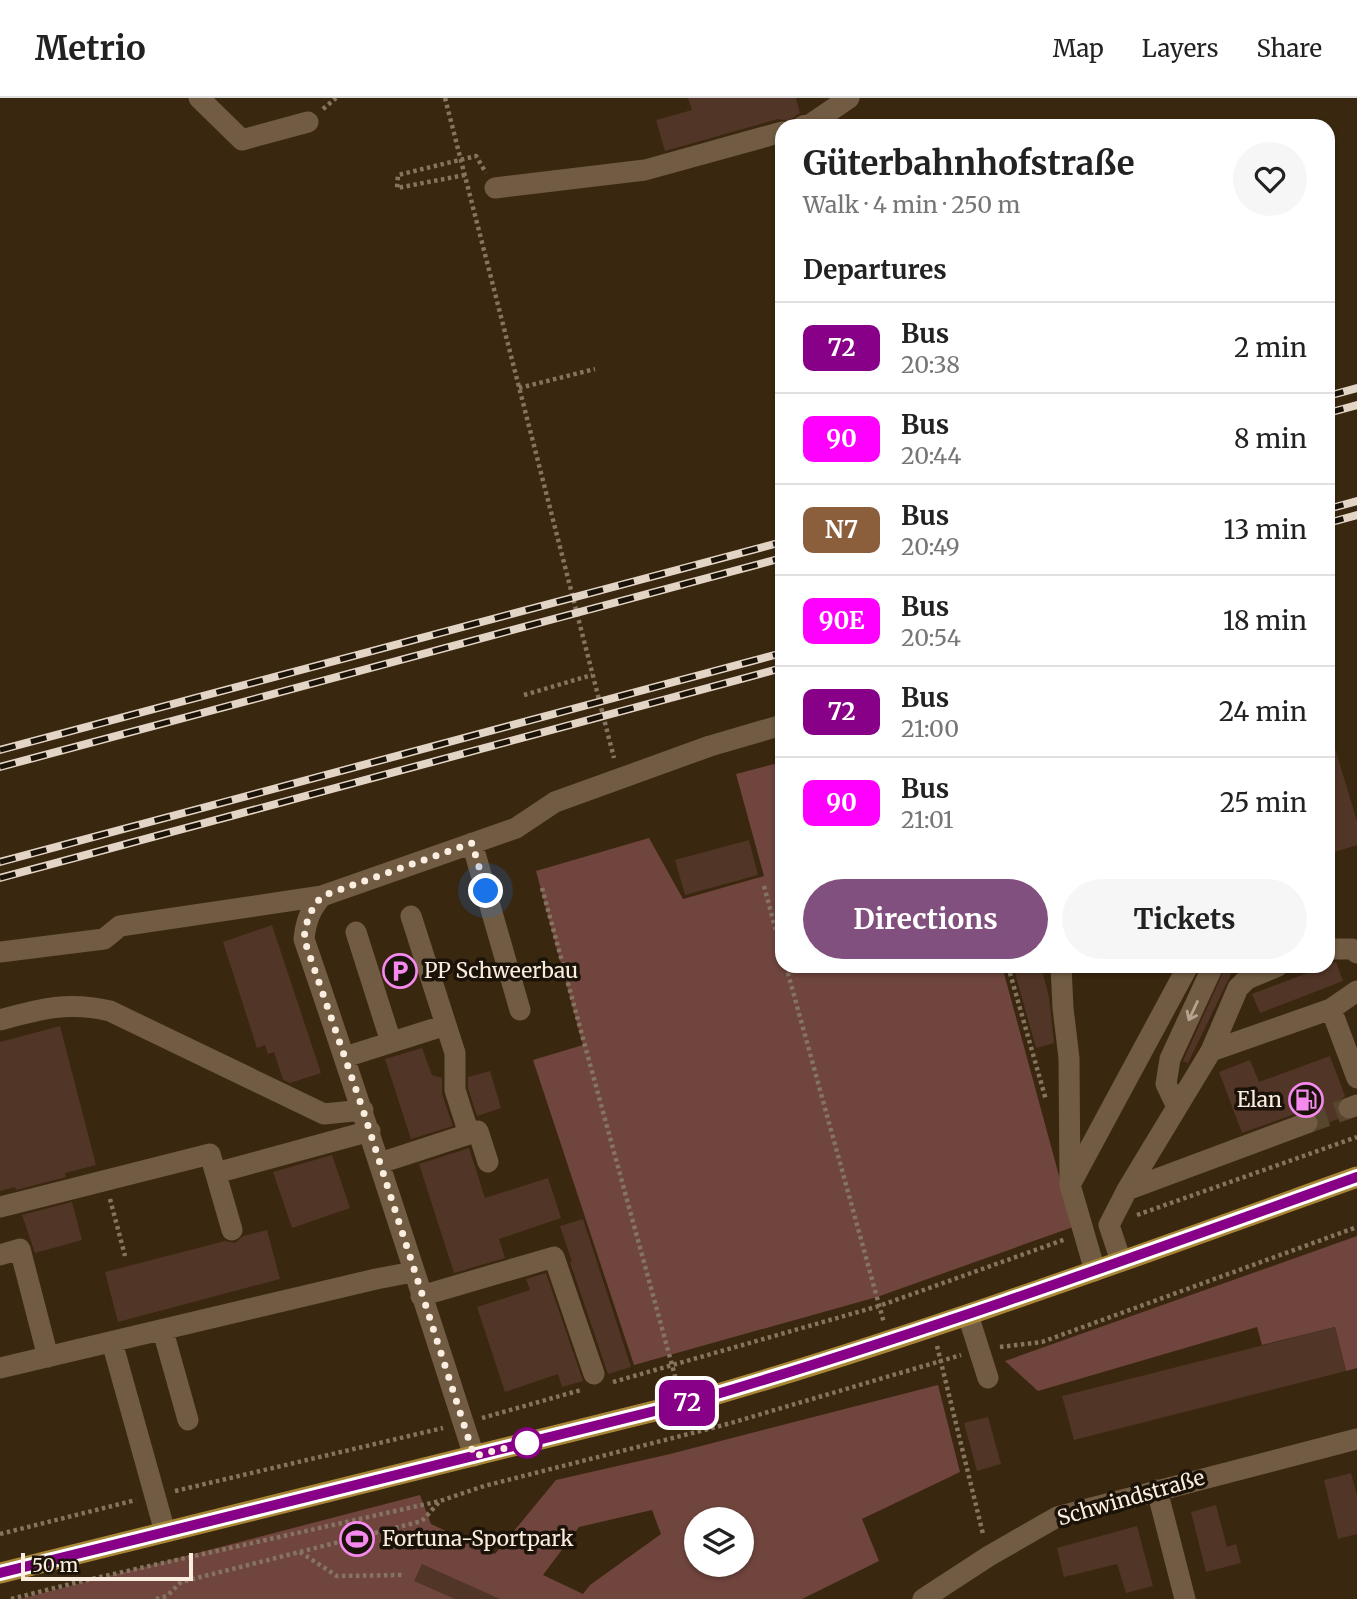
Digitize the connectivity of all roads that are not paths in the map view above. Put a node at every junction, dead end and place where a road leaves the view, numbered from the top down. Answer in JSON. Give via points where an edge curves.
{"nodes":[{"id":1,"x":199,"y":98,"type":"edge"},
{"id":2,"x":849,"y":98,"type":"edge"},
{"id":3,"x":818,"y":119,"type":"edge"},
{"id":4,"x":309,"y":122,"type":"dead end"},
{"id":5,"x":775,"y":134,"type":"edge"},
{"id":6,"x":495,"y":188,"type":"road end"},
{"id":7,"x":775,"y":727,"type":"edge"},
{"id":8,"x":472,"y":843,"type":"junction"},
{"id":9,"x":322,"y":896,"type":"junction"},
{"id":10,"x":411,"y":916,"type":"dead end"},
{"id":11,"x":356,"y":932,"type":"dead end"},
{"id":12,"x":1335,"y":948,"type":"edge"},
{"id":13,"x":0,"y":952,"type":"edge"},
{"id":14,"x":1357,"y":953,"type":"edge"},
{"id":15,"x":1061,"y":973,"type":"edge"},
{"id":16,"x":1184,"y":973,"type":"edge"},
{"id":17,"x":1210,"y":973,"type":"edge"},
{"id":18,"x":1261,"y":973,"type":"edge"},
{"id":19,"x":1357,"y":991,"type":"edge"},
{"id":20,"x":1331,"y":1009,"type":"junction"},
{"id":21,"x":520,"y":1010,"type":"dead end"},
{"id":22,"x":0,"y":1020,"type":"edge"},
{"id":23,"x":446,"y":1025,"type":"junction"},
{"id":24,"x":391,"y":1042,"type":"junction"},
{"id":25,"x":1211,"y":1051,"type":"junction"},
{"id":26,"x":345,"y":1057,"type":"junction"},
{"id":27,"x":1357,"y":1078,"type":"edge"},
{"id":28,"x":1177,"y":1107,"type":"junction"},
{"id":29,"x":363,"y":1110,"type":"junction"},
{"id":30,"x":1307,"y":1123,"type":"tunnel mouth"},
{"id":31,"x":370,"y":1131,"type":"junction"},
{"id":32,"x":469,"y":1134,"type":"junction"},
{"id":33,"x":488,"y":1162,"type":"dead end"},
{"id":34,"x":380,"y":1163,"type":"junction"},
{"id":35,"x":216,"y":1172,"type":"junction"},
{"id":36,"x":1357,"y":1177,"type":"edge"},
{"id":37,"x":1070,"y":1185,"type":"junction"},
{"id":38,"x":1128,"y":1190,"type":"junction"},
{"id":39,"x":0,"y":1208,"type":"edge"},
{"id":40,"x":232,"y":1230,"type":"dead end"},
{"id":41,"x":0,"y":1255,"type":"edge"},
{"id":42,"x":1121,"y":1262,"type":"junction"},
{"id":43,"x":1095,"y":1270,"type":"junction"},
{"id":44,"x":413,"y":1272,"type":"junction"},
{"id":45,"x":421,"y":1296,"type":"junction"},
{"id":46,"x":968,"y":1315,"type":"junction"},
{"id":47,"x":163,"y":1331,"type":"junction"},
{"id":48,"x":112,"y":1342,"type":"junction"},
{"id":49,"x":48,"y":1357,"type":"junction"},
{"id":50,"x":0,"y":1368,"type":"edge"},
{"id":51,"x":988,"y":1378,"type":"dead end"},
{"id":52,"x":598,"y":1381,"type":"road end"},
{"id":53,"x":188,"y":1420,"type":"dead end"},
{"id":54,"x":1357,"y":1438,"type":"edge"},
{"id":55,"x":474,"y":1456,"type":"junction"},
{"id":56,"x":1157,"y":1490,"type":"junction"},
{"id":57,"x":165,"y":1532,"type":"junction"},
{"id":58,"x":0,"y":1573,"type":"edge"},
{"id":59,"x":923,"y":1599,"type":"edge"},
{"id":60,"x":1185,"y":1599,"type":"edge"}],
"edges":[{"from":1,"to":4,"type":"street","via":[[242,140]]},
{"from":2,"to":3,"type":"street"},
{"from":5,"to":6,"type":"street","via":[[645,170]]},
{"from":7,"to":8,"type":"street","via":[[555,802],[516,828]]},
{"from":8,"to":9,"type":"street"},
{"from":8,"to":21,"type":"street"},
{"from":9,"to":13,"type":"street","via":[[120,926],[104,939]]},
{"from":9,"to":26,"type":"street","via":[[311,909],[304,939]]},
{"from":10,"to":23,"type":"street"},
{"from":11,"to":24,"type":"street"},
{"from":12,"to":14,"type":"street"},
{"from":15,"to":37,"type":"street","via":[[1069,1058]]},
{"from":16,"to":37,"type":"street"},
{"from":17,"to":28,"type":"street","one_way":true,"via":[[1170,1059],[1167,1084]]},
{"from":18,"to":25,"type":"street","via":[[1238,988]]},
{"from":19,"to":20,"type":"street"},
{"from":20,"to":25,"type":"street"},
{"from":20,"to":27,"type":"street"},
{"from":22,"to":29,"type":"street","via":[[51,1006],[85,1005],[110,1011],[324,1114]]},
{"from":23,"to":24,"type":"street"},
{"from":23,"to":32,"type":"street","via":[[455,1052],[455,1090]]},
{"from":24,"to":26,"type":"street"},
{"from":25,"to":28,"type":"street"},
{"from":26,"to":29,"type":"street"},
{"from":28,"to":38,"type":"street"},
{"from":29,"to":31,"type":"street"},
{"from":30,"to":38,"type":"street"},
{"from":31,"to":34,"type":"street"},
{"from":31,"to":35,"type":"street"},
{"from":32,"to":33,"type":"street","via":[[478,1131]]},
{"from":32,"to":34,"type":"street"},
{"from":34,"to":44,"type":"street"},
{"from":35,"to":39,"type":"street","via":[[210,1154]]},
{"from":35,"to":40,"type":"street"},
{"from":36,"to":42,"type":"main road"},
{"from":37,"to":43,"type":"street"},
{"from":38,"to":42,"type":"street","via":[[1109,1225]]},
{"from":41,"to":49,"type":"street","via":[[20,1249]]},
{"from":42,"to":43,"type":"main road"},
{"from":43,"to":46,"type":"main road"},
{"from":44,"to":45,"type":"street"},
{"from":44,"to":47,"type":"street"},
{"from":45,"to":52,"type":"street","via":[[554,1257]]},
{"from":45,"to":55,"type":"street"},
{"from":46,"to":51,"type":"street"},
{"from":46,"to":55,"type":"main road","via":[[790,1374]]},
{"from":47,"to":48,"type":"street"},
{"from":47,"to":53,"type":"street"},
{"from":48,"to":49,"type":"street"},
{"from":48,"to":57,"type":"street"},
{"from":49,"to":50,"type":"street"},
{"from":54,"to":56,"type":"street","name":"Schwindstraße"},
{"from":55,"to":57,"type":"main road"},
{"from":56,"to":59,"type":"street","name":"Schwindstraße","via":[[1057,1517]]},
{"from":56,"to":60,"type":"street"},
{"from":57,"to":58,"type":"main road"}]}
